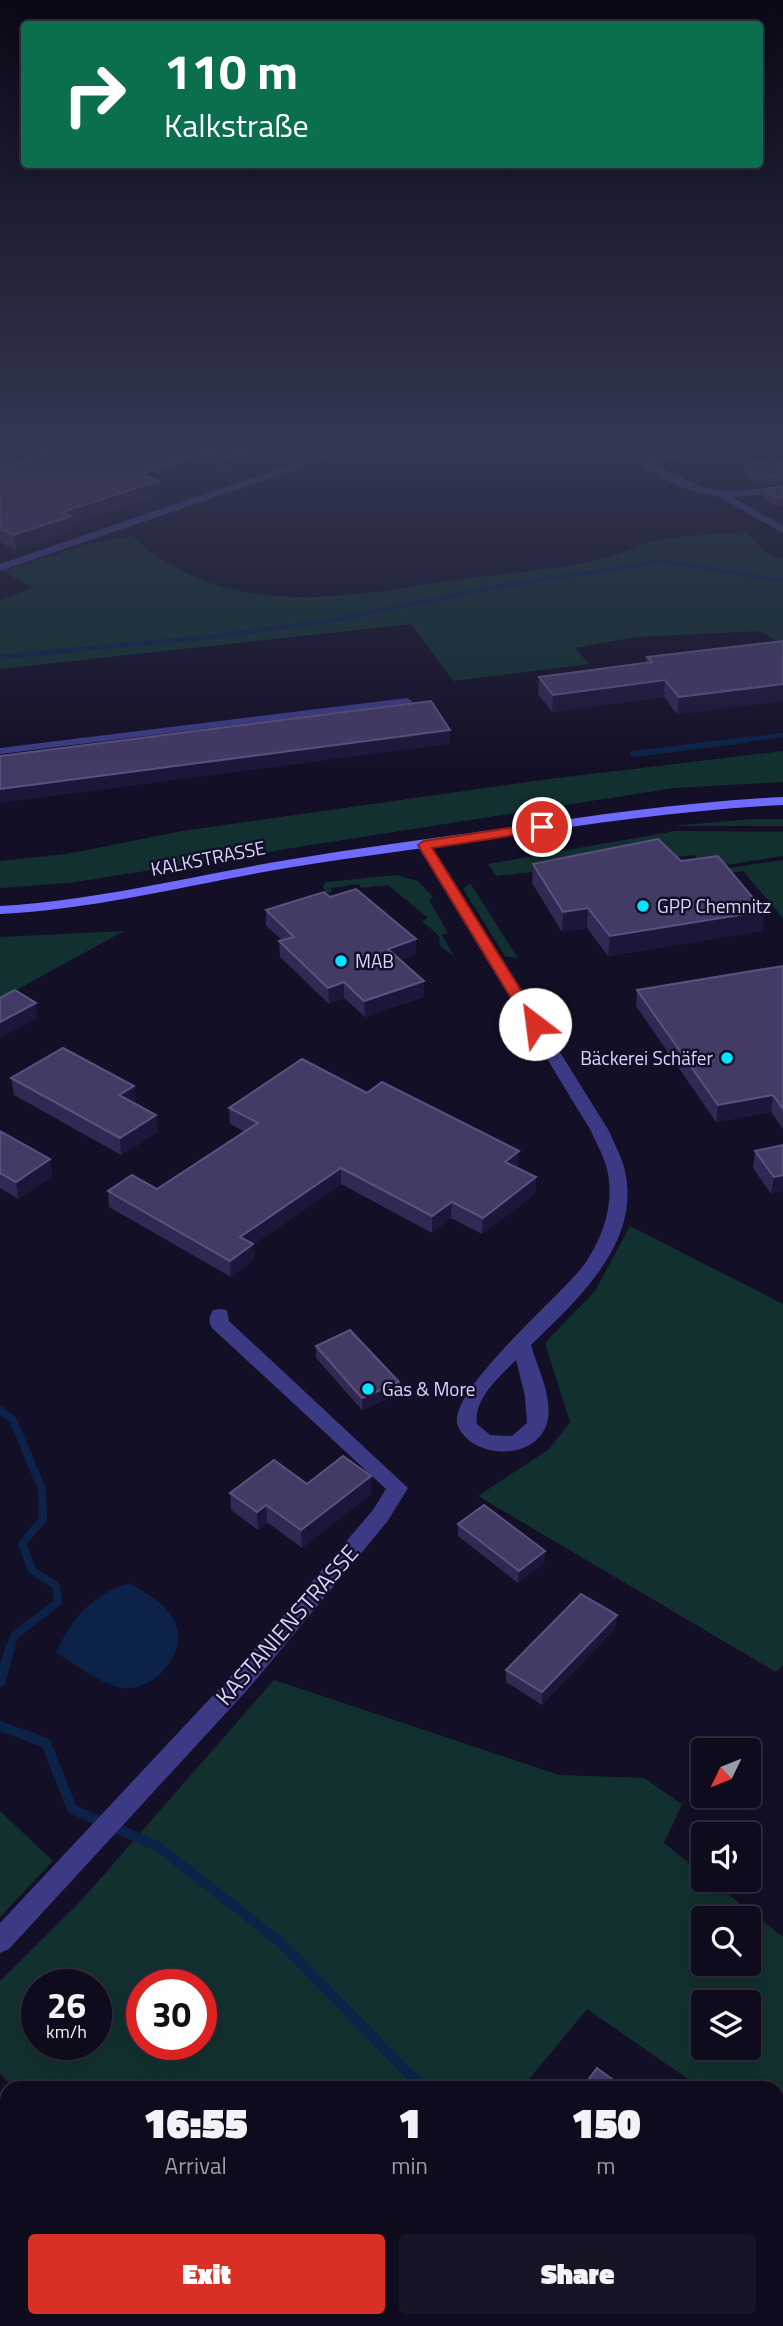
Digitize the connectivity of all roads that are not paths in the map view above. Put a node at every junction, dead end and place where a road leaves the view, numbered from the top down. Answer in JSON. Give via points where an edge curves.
{"nodes":[{"id":1,"x":50,"y":551,"type":"edge"},
{"id":2,"x":0,"y":568,"type":"edge"},
{"id":3,"x":407,"y":701,"type":"edge"},
{"id":4,"x":0,"y":751,"type":"edge"},
{"id":5,"x":783,"y":801,"type":"edge"},
{"id":6,"x":424,"y":845,"type":"junction"},
{"id":7,"x":0,"y":910,"type":"edge"},
{"id":8,"x":220,"y":1315,"type":"dead end"},
{"id":9,"x":521,"y":1345,"type":"junction"},
{"id":10,"x":0,"y":1941,"type":"edge"}],
"edges":[{"from":1,"to":2,"type":"street"},
{"from":3,"to":4,"type":"lane"},
{"from":5,"to":6,"type":"main road","name":"KALKSTRASSE","via":[[632,814]]},
{"from":6,"to":7,"type":"main road","name":"KALKSTRASSE","via":[[292,863],[108,899]]},
{"from":6,"to":9,"type":"street","via":[[600,1131],[618,1180],[614,1222],[605,1245]]},
{"from":8,"to":10,"type":"street","name":"KASTANIENSTRASSE","via":[[219,1323],[398,1488],[380,1516],[242,1681]]},
{"from":9,"to":9,"type":"street","via":[[469,1404],[468,1427],[481,1440],[501,1445],[516,1442],[534,1432],[537,1425],[539,1413]]}]}
